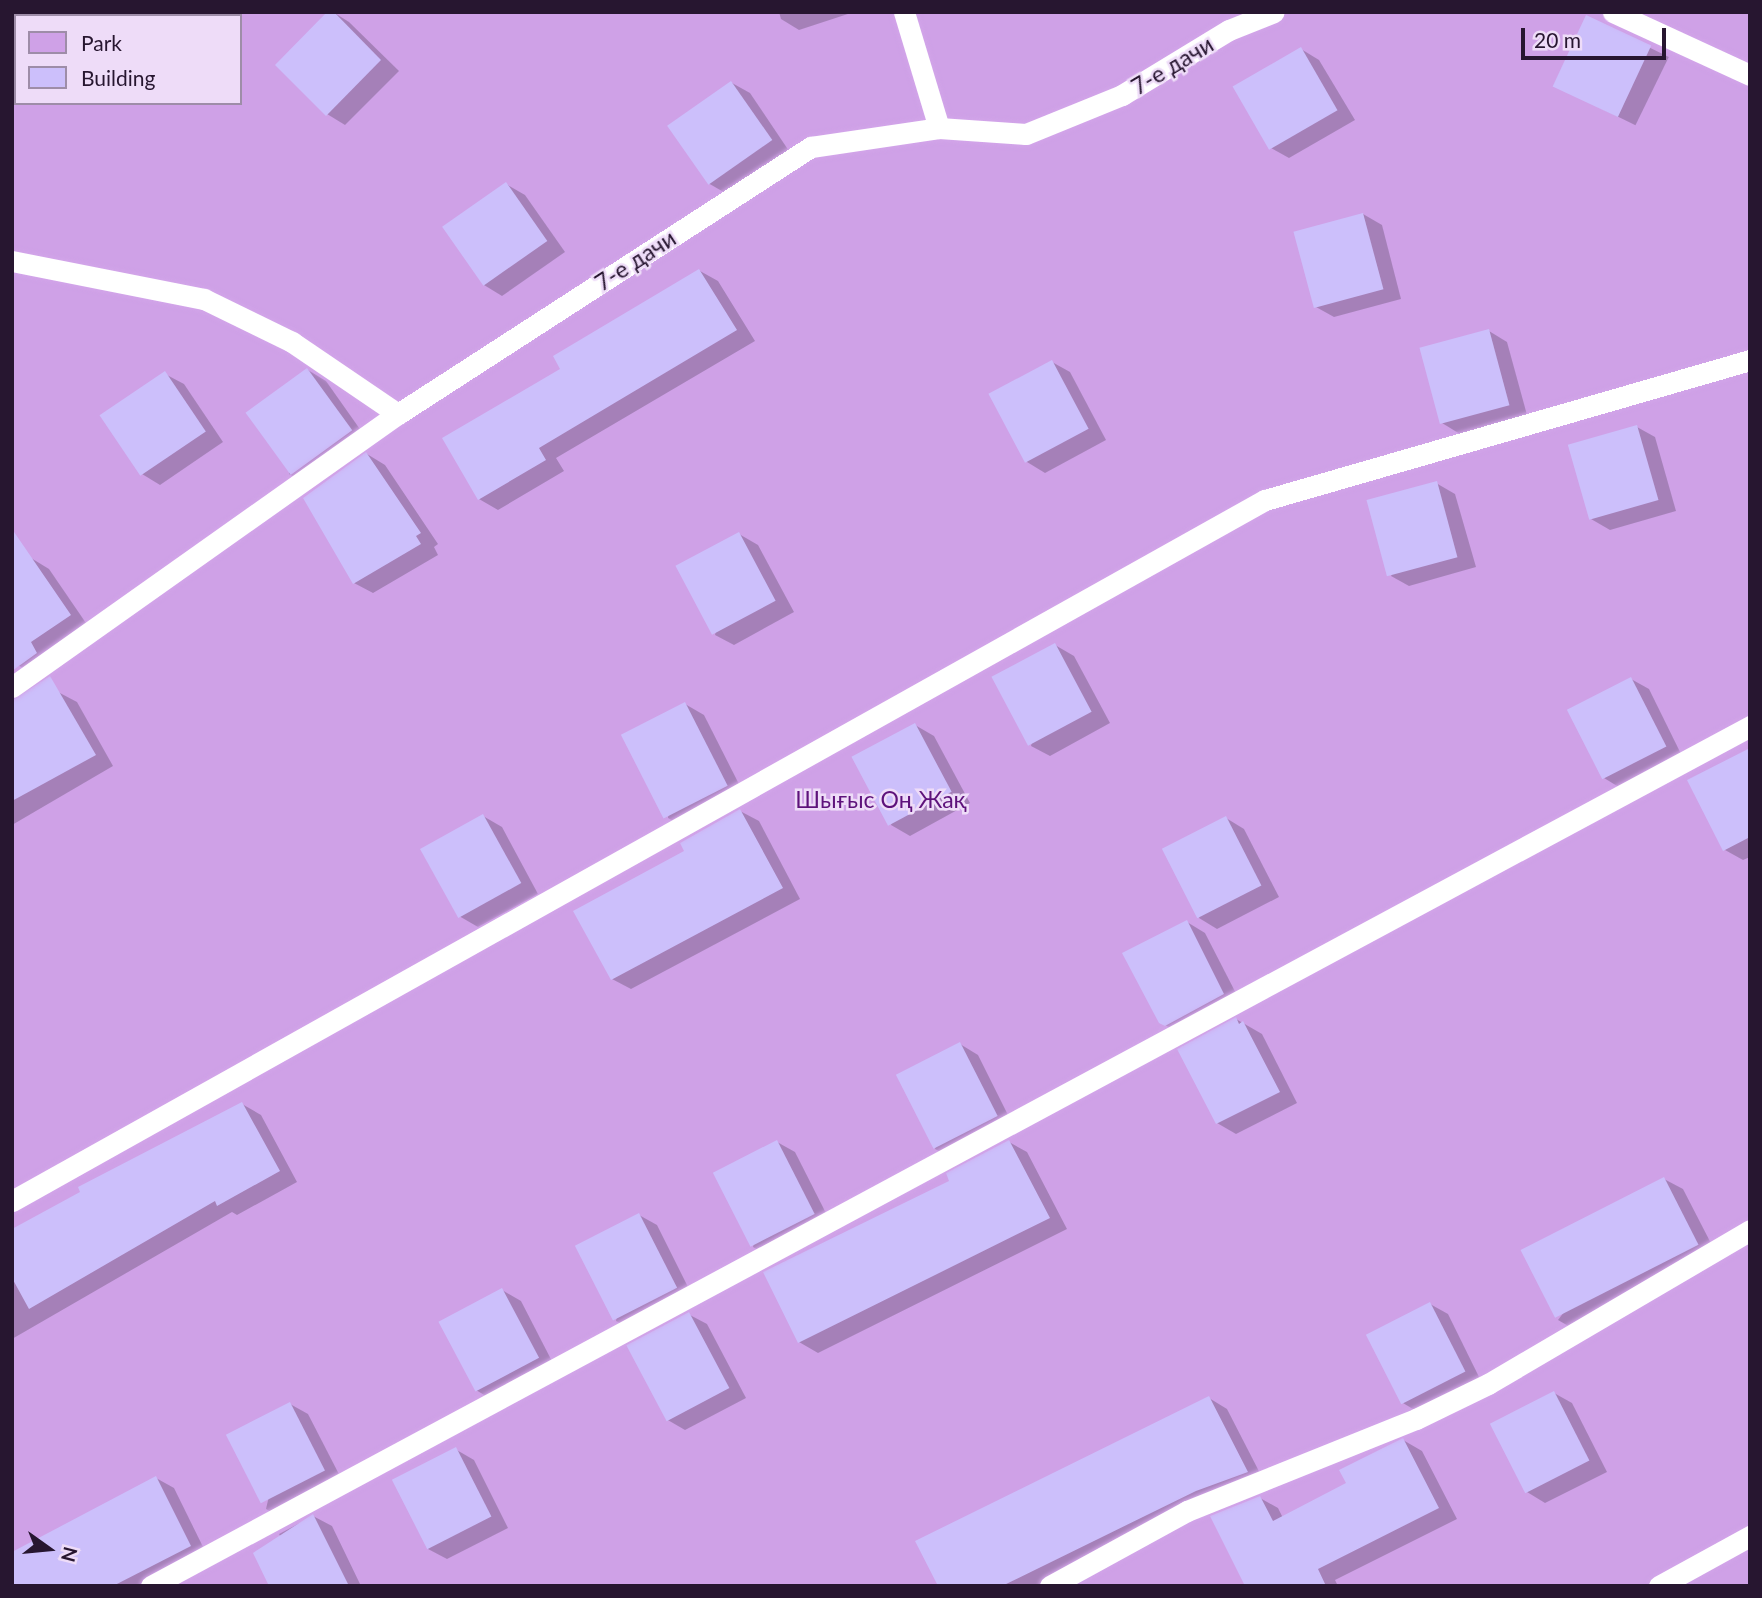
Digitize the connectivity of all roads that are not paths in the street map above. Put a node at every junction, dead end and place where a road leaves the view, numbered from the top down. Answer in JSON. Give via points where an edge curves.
{"nodes":[{"id":1,"x":904,"y":12,"type":"edge"},
{"id":2,"x":1274,"y":12,"type":"edge"},
{"id":3,"x":1613,"y":12,"type":"edge"},
{"id":4,"x":1750,"y":75,"type":"edge"},
{"id":5,"x":939,"y":128,"type":"junction"},
{"id":6,"x":12,"y":261,"type":"edge"},
{"id":7,"x":1750,"y":360,"type":"edge"},
{"id":8,"x":398,"y":414,"type":"junction"},
{"id":9,"x":12,"y":687,"type":"edge"},
{"id":10,"x":1750,"y":726,"type":"edge"},
{"id":11,"x":12,"y":1201,"type":"edge"},
{"id":12,"x":1750,"y":1230,"type":"edge"},
{"id":13,"x":1750,"y":1536,"type":"edge"},
{"id":14,"x":151,"y":1586,"type":"edge"},
{"id":15,"x":1050,"y":1586,"type":"edge"},
{"id":16,"x":1659,"y":1586,"type":"edge"}],
"edges":[{"from":1,"to":5,"type":"lane"},
{"from":2,"to":5,"type":"lane","name":"7-е дачи","via":[[1229,30],[1122,94],[1026,134]]},
{"from":3,"to":4,"type":"lane"},
{"from":5,"to":8,"type":"lane","name":"7-е дачи","via":[[811,148]]},
{"from":6,"to":8,"type":"lane","via":[[204,299],[292,342]]},
{"from":7,"to":11,"type":"lane","via":[[1265,500]]},
{"from":8,"to":9,"type":"lane","name":"7-е дачи"},
{"from":10,"to":14,"type":"lane"},
{"from":12,"to":15,"type":"lane","via":[[1488,1384],[1416,1419],[1186,1511]]},
{"from":13,"to":16,"type":"lane"}]}
